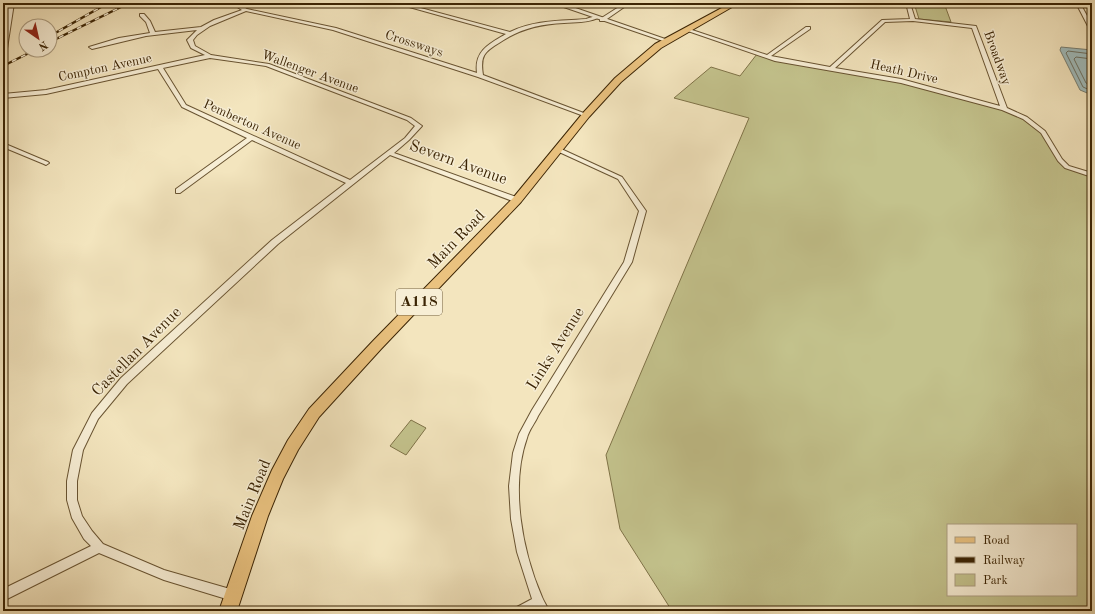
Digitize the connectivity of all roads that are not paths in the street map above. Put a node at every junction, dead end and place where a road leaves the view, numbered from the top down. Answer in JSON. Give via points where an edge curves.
{"nodes":[{"id":1,"x":11,"y":3,"type":"edge"},
{"id":2,"x":233,"y":3,"type":"edge"},
{"id":3,"x":397,"y":3,"type":"edge"},
{"id":4,"x":555,"y":3,"type":"edge"},
{"id":5,"x":628,"y":3,"type":"edge"},
{"id":6,"x":736,"y":3,"type":"edge"},
{"id":7,"x":908,"y":3,"type":"edge"},
{"id":8,"x":1078,"y":3,"type":"edge"},
{"id":9,"x":246,"y":10,"type":"junction"},
{"id":10,"x":142,"y":16,"type":"dead end"},
{"id":11,"x":599,"y":19,"type":"junction"},
{"id":12,"x":913,"y":20,"type":"junction"},
{"id":13,"x":202,"y":28,"type":"junction"},
{"id":14,"x":808,"y":28,"type":"dead end"},
{"id":15,"x":687,"y":30,"type":"junction"},
{"id":16,"x":1092,"y":30,"type":"edge"},
{"id":17,"x":153,"y":33,"type":"junction"},
{"id":18,"x":508,"y":33,"type":"junction"},
{"id":19,"x":668,"y":41,"type":"junction"},
{"id":20,"x":4,"y":44,"type":"edge"},
{"id":21,"x":92,"y":47,"type":"dead end"},
{"id":22,"x":3,"y":55,"type":"edge"},
{"id":23,"x":210,"y":56,"type":"junction"},
{"id":24,"x":767,"y":57,"type":"junction"},
{"id":25,"x":160,"y":67,"type":"junction"},
{"id":26,"x":831,"y":69,"type":"junction"},
{"id":27,"x":480,"y":76,"type":"junction"},
{"id":28,"x":3,"y":96,"type":"edge"},
{"id":29,"x":1004,"y":110,"type":"junction"},
{"id":30,"x":586,"y":115,"type":"junction"},
{"id":31,"x":419,"y":126,"type":"joint"},
{"id":32,"x":252,"y":138,"type":"junction"},
{"id":33,"x":3,"y":146,"type":"edge"},
{"id":34,"x":559,"y":150,"type":"junction"},
{"id":35,"x":389,"y":153,"type":"junction"},
{"id":36,"x":46,"y":163,"type":"dead end"},
{"id":37,"x":1092,"y":175,"type":"edge"},
{"id":38,"x":352,"y":183,"type":"junction"},
{"id":39,"x":178,"y":191,"type":"dead end"},
{"id":40,"x":517,"y":200,"type":"junction"},
{"id":41,"x":99,"y":548,"type":"junction"},
{"id":42,"x":3,"y":595,"type":"edge"},
{"id":43,"x":233,"y":595,"type":"junction"},
{"id":44,"x":540,"y":606,"type":"edge"},
{"id":45,"x":228,"y":611,"type":"edge"},
{"id":46,"x":521,"y":611,"type":"edge"}],
"edges":[{"from":1,"to":20,"type":"street"},
{"from":2,"to":9,"type":"street","name":"Crossways"},
{"from":3,"to":18,"type":"street"},
{"from":4,"to":11,"type":"street"},
{"from":5,"to":11,"type":"street"},
{"from":6,"to":15,"type":"main road","name":"Main Road","number":"A118"},
{"from":7,"to":12,"type":"street"},
{"from":8,"to":16,"type":"street"},
{"from":9,"to":13,"type":"street"},
{"from":9,"to":27,"type":"street","name":"Crossways","via":[[334,29]]},
{"from":10,"to":17,"type":"street","via":[[148,21]]},
{"from":11,"to":18,"type":"street","via":[[546,22]]},
{"from":11,"to":19,"type":"street"},
{"from":12,"to":26,"type":"street","via":[[884,21]]},
{"from":12,"to":29,"type":"street","name":"Broadway","via":[[974,27]]},
{"from":13,"to":17,"type":"street"},
{"from":13,"to":23,"type":"street","name":"Wallenger Avenue","via":[[190,40],[193,47]]},
{"from":14,"to":24,"type":"street"},
{"from":15,"to":19,"type":"main road","name":"Main Road","number":"A118"},
{"from":15,"to":24,"type":"street","name":"Heath Drive"},
{"from":17,"to":21,"type":"street"},
{"from":18,"to":27,"type":"street","via":[[481,55],[478,63]]},
{"from":19,"to":30,"type":"main road","name":"Main Road","number":"A118","via":[[658,46],[618,80]]},
{"from":20,"to":22,"type":"street"},
{"from":23,"to":25,"type":"street","name":"Compton Avenue"},
{"from":23,"to":31,"type":"street","name":"Wallenger Avenue","via":[[267,65]]},
{"from":24,"to":26,"type":"street","name":"Heath Drive"},
{"from":25,"to":28,"type":"street","name":"Compton Avenue","via":[[46,92]]},
{"from":25,"to":32,"type":"street","name":"Pemberton Avenue","via":[[184,106]]},
{"from":26,"to":29,"type":"street","name":"Heath Drive","via":[[901,81]]},
{"from":27,"to":30,"type":"street","name":"Crossways"},
{"from":29,"to":37,"type":"street","name":"Heath Drive","via":[[1025,118],[1043,132],[1067,168]]},
{"from":30,"to":34,"type":"main road","name":"Main Road","number":"A118"},
{"from":31,"to":35,"type":"street","name":"Castellan Avenue"},
{"from":32,"to":38,"type":"street","name":"Pemberton Avenue"},
{"from":32,"to":39,"type":"street"},
{"from":33,"to":36,"type":"street"},
{"from":34,"to":40,"type":"main road","name":"Main Road","number":"A118"},
{"from":34,"to":44,"type":"street","name":"Links Avenue","via":[[620,178],[643,211],[628,262],[522,437],[515,471],[514,506],[521,547]]},
{"from":35,"to":38,"type":"street","name":"Castellan Avenue"},
{"from":35,"to":40,"type":"street","name":"Severn Avenue"},
{"from":38,"to":41,"type":"street","name":"Castellan Avenue","via":[[271,245],[124,381],[95,416],[82,440],[74,466],[72,500],[77,518]]},
{"from":40,"to":43,"type":"main road","name":"Main Road","number":"A118","via":[[314,413],[277,475]]},
{"from":41,"to":42,"type":"street"},
{"from":41,"to":43,"type":"street","name":"Castellan Avenue","via":[[164,575]]},
{"from":43,"to":45,"type":"main road","name":"Main Road","number":"A118"},
{"from":44,"to":46,"type":"street"}]}
